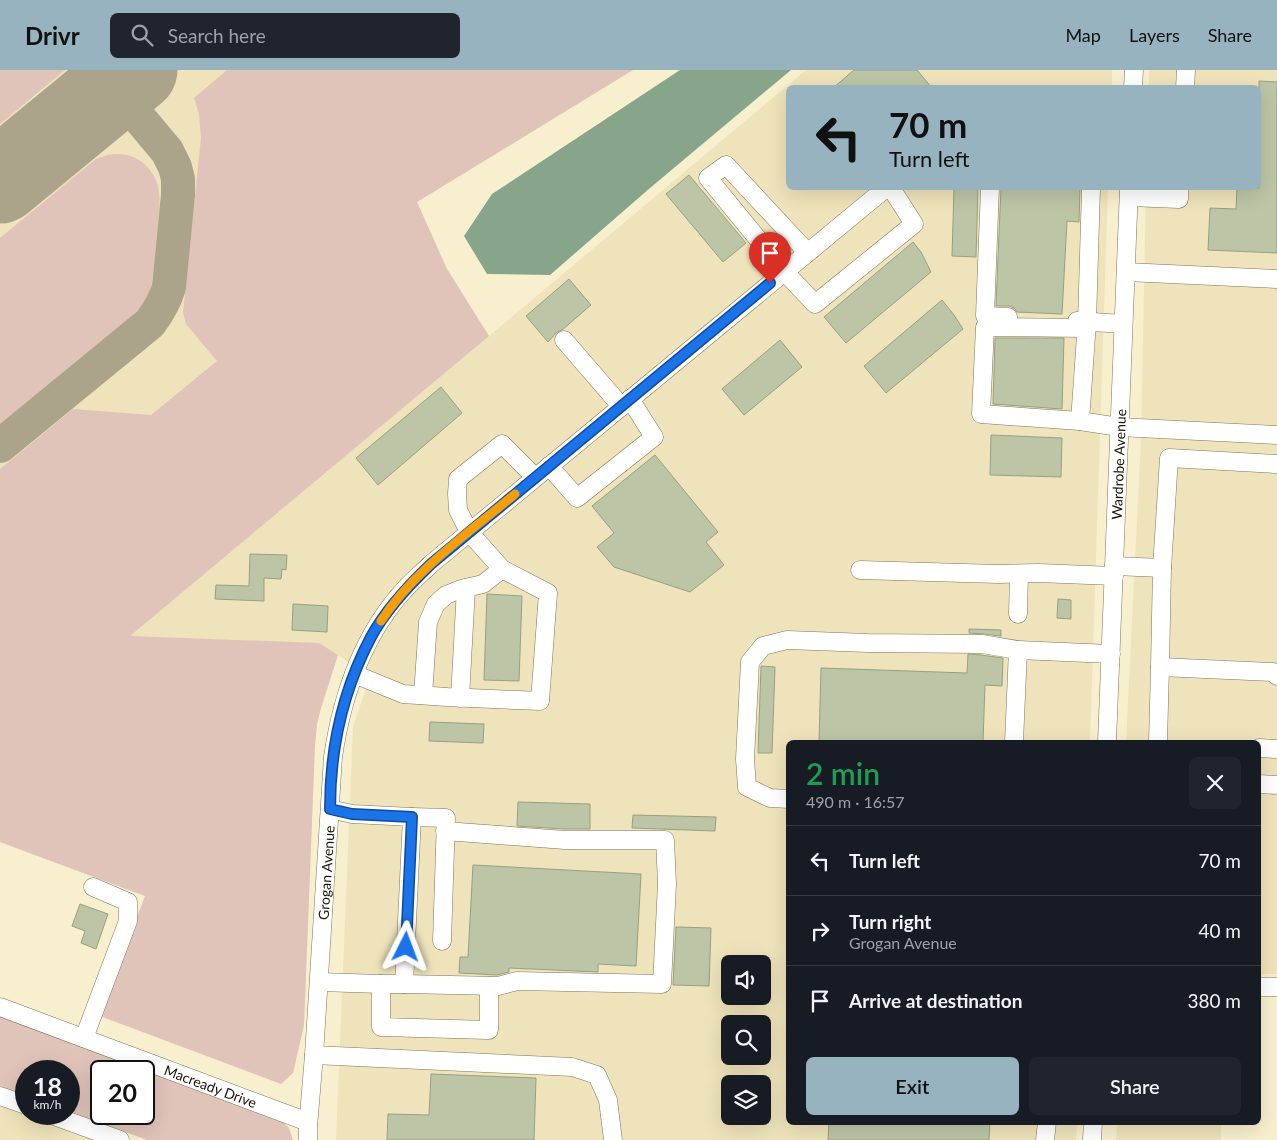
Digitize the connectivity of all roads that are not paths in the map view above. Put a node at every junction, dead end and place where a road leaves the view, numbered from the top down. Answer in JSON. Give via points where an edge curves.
{"nodes":[{"id":1,"x":1134,"y":70,"type":"edge"},
{"id":2,"x":1186,"y":70,"type":"edge"},
{"id":3,"x":1133,"y":85,"type":"edge"},
{"id":4,"x":1185,"y":85,"type":"edge"},
{"id":5,"x":884,"y":190,"type":"edge"},
{"id":6,"x":892,"y":190,"type":"edge"},
{"id":7,"x":990,"y":190,"type":"edge"},
{"id":8,"x":1091,"y":190,"type":"edge"},
{"id":9,"x":1179,"y":190,"type":"edge"},
{"id":10,"x":1129,"y":192,"type":"edge"},
{"id":11,"x":807,"y":252,"type":"junction"},
{"id":12,"x":784,"y":271,"type":"junction"},
{"id":13,"x":1126,"y":272,"type":"junction"},
{"id":14,"x":1277,"y":279,"type":"edge"},
{"id":15,"x":1124,"y":324,"type":"junction"},
{"id":16,"x":1087,"y":325,"type":"junction"},
{"id":17,"x":564,"y":340,"type":"dead end"},
{"id":18,"x":626,"y":402,"type":"junction"},
{"id":19,"x":1080,"y":421,"type":"junction"},
{"id":20,"x":1120,"y":427,"type":"junction"},
{"id":21,"x":1277,"y":435,"type":"edge"},
{"id":22,"x":1277,"y":464,"type":"edge"},
{"id":23,"x":542,"y":472,"type":"junction"},
{"id":24,"x":469,"y":532,"type":"junction"},
{"id":25,"x":1162,"y":568,"type":"junction"},
{"id":26,"x":502,"y":569,"type":"junction"},
{"id":27,"x":860,"y":570,"type":"dead end"},
{"id":28,"x":1114,"y":571,"type":"junction"},
{"id":29,"x":1019,"y":574,"type":"junction"},
{"id":30,"x":466,"y":588,"type":"junction"},
{"id":31,"x":1018,"y":614,"type":"dead end"},
{"id":32,"x":1018,"y":650,"type":"junction"},
{"id":33,"x":1110,"y":654,"type":"junction"},
{"id":34,"x":1160,"y":667,"type":"junction"},
{"id":35,"x":354,"y":674,"type":"junction"},
{"id":36,"x":1277,"y":676,"type":"edge"},
{"id":37,"x":423,"y":695,"type":"junction"},
{"id":38,"x":460,"y":698,"type":"junction"},
{"id":39,"x":1014,"y":740,"type":"edge"},
{"id":40,"x":1107,"y":740,"type":"edge"},
{"id":41,"x":1158,"y":740,"type":"edge"},
{"id":42,"x":1261,"y":748,"type":"edge"},
{"id":43,"x":1277,"y":749,"type":"edge"},
{"id":44,"x":1261,"y":784,"type":"edge"},
{"id":45,"x":1277,"y":785,"type":"edge"},
{"id":46,"x":786,"y":799,"type":"edge"},
{"id":47,"x":330,"y":809,"type":"junction"},
{"id":48,"x":412,"y":817,"type":"junction"},
{"id":49,"x":446,"y":831,"type":"junction"},
{"id":50,"x":93,"y":887,"type":"dead end"},
{"id":51,"x":442,"y":941,"type":"dead end"},
{"id":52,"x":319,"y":982,"type":"junction"},
{"id":53,"x":382,"y":984,"type":"junction"},
{"id":54,"x":404,"y":984,"type":"junction"},
{"id":55,"x":490,"y":986,"type":"junction"},
{"id":56,"x":1261,"y":987,"type":"edge"},
{"id":57,"x":1277,"y":987,"type":"edge"},
{"id":58,"x":0,"y":1007,"type":"edge"},
{"id":59,"x":84,"y":1038,"type":"junction"},
{"id":60,"x":314,"y":1055,"type":"junction"},
{"id":61,"x":0,"y":1096,"type":"edge"},
{"id":62,"x":15,"y":1102,"type":"edge"},
{"id":63,"x":308,"y":1122,"type":"junction"},
{"id":64,"x":79,"y":1125,"type":"edge"},
{"id":65,"x":1047,"y":1125,"type":"edge"},
{"id":66,"x":1093,"y":1125,"type":"edge"},
{"id":67,"x":120,"y":1140,"type":"edge"},
{"id":68,"x":308,"y":1140,"type":"edge"},
{"id":69,"x":613,"y":1140,"type":"edge"},
{"id":70,"x":1045,"y":1140,"type":"edge"},
{"id":71,"x":1092,"y":1140,"type":"edge"}],
"edges":[{"from":1,"to":3,"type":"street"},
{"from":2,"to":4,"type":"street"},
{"from":5,"to":11,"type":"street","name":"Grogan Avenue"},
{"from":6,"to":12,"type":"street","via":[[914,224],[815,304]]},
{"from":7,"to":16,"type":"street","via":[[986,316]]},
{"from":8,"to":16,"type":"street"},
{"from":9,"to":10,"type":"street","via":[[1179,199]]},
{"from":10,"to":13,"type":"street","name":"Wardrobe Avenue"},
{"from":11,"to":12,"type":"street","name":"Grogan Avenue"},
{"from":11,"to":12,"type":"street","via":[[726,165],[708,178]]},
{"from":12,"to":18,"type":"street","name":"Grogan Avenue"},
{"from":13,"to":14,"type":"street"},
{"from":13,"to":15,"type":"street","name":"Wardrobe Avenue"},
{"from":15,"to":16,"type":"street"},
{"from":15,"to":20,"type":"street","name":"Wardrobe Avenue"},
{"from":16,"to":19,"type":"street"},
{"from":16,"to":19,"type":"street","via":[[985,327],[981,414]]},
{"from":17,"to":18,"type":"street"},
{"from":18,"to":23,"type":"street","name":"Grogan Avenue"},
{"from":18,"to":23,"type":"street","via":[[654,437],[577,498]]},
{"from":19,"to":20,"type":"street"},
{"from":20,"to":21,"type":"street"},
{"from":20,"to":28,"type":"street","name":"Wardrobe Avenue"},
{"from":22,"to":25,"type":"street","via":[[1169,458]]},
{"from":23,"to":24,"type":"street","name":"Grogan Avenue"},
{"from":23,"to":24,"type":"street","via":[[502,444],[458,478],[458,510]]},
{"from":24,"to":26,"type":"street"},
{"from":24,"to":35,"type":"street","name":"Grogan Avenue","via":[[405,589],[371,636]]},
{"from":25,"to":28,"type":"street"},
{"from":25,"to":34,"type":"street"},
{"from":26,"to":30,"type":"street","via":[[483,584]]},
{"from":26,"to":38,"type":"street","via":[[548,593],[540,701]]},
{"from":27,"to":29,"type":"street"},
{"from":28,"to":29,"type":"street"},
{"from":28,"to":33,"type":"street","name":"Wardrobe Avenue"},
{"from":29,"to":31,"type":"street"},
{"from":30,"to":37,"type":"street","via":[[446,595],[436,604],[428,622]]},
{"from":30,"to":38,"type":"street"},
{"from":32,"to":33,"type":"street"},
{"from":32,"to":39,"type":"street"},
{"from":32,"to":46,"type":"street","via":[[982,644],[787,640],[763,646],[750,662],[745,759],[747,788],[770,798]]},
{"from":33,"to":40,"type":"street","name":"Wardrobe Avenue"},
{"from":34,"to":36,"type":"street","via":[[1273,672]]},
{"from":34,"to":41,"type":"street"},
{"from":35,"to":37,"type":"street","via":[[403,694]]},
{"from":35,"to":47,"type":"street","name":"Grogan Avenue","via":[[337,732]]},
{"from":37,"to":38,"type":"street"},
{"from":42,"to":43,"type":"street"},
{"from":44,"to":45,"type":"street"},
{"from":47,"to":48,"type":"street","via":[[352,814]]},
{"from":47,"to":52,"type":"street","name":"Grogan Avenue"},
{"from":48,"to":49,"type":"street","via":[[446,818]]},
{"from":48,"to":54,"type":"street"},
{"from":49,"to":51,"type":"street"},
{"from":49,"to":55,"type":"street","via":[[565,840],[665,840],[667,884],[662,984],[517,981]]},
{"from":50,"to":59,"type":"street","via":[[128,902],[128,920]]},
{"from":52,"to":53,"type":"street"},
{"from":52,"to":60,"type":"street","name":"Grogan Avenue"},
{"from":53,"to":54,"type":"street"},
{"from":53,"to":55,"type":"street","via":[[381,1027],[489,1030]]},
{"from":54,"to":55,"type":"street"},
{"from":56,"to":57,"type":"street"},
{"from":58,"to":59,"type":"street","name":"Macready Drive"},
{"from":59,"to":63,"type":"street","name":"Macready Drive"},
{"from":60,"to":63,"type":"street","name":"Grogan Avenue"},
{"from":60,"to":69,"type":"street","via":[[572,1067],[597,1075],[608,1100]]},
{"from":61,"to":62,"type":"street"},
{"from":63,"to":68,"type":"street","name":"Grogan Avenue"},
{"from":64,"to":67,"type":"street"},
{"from":65,"to":70,"type":"street"},
{"from":66,"to":71,"type":"street"}]}
